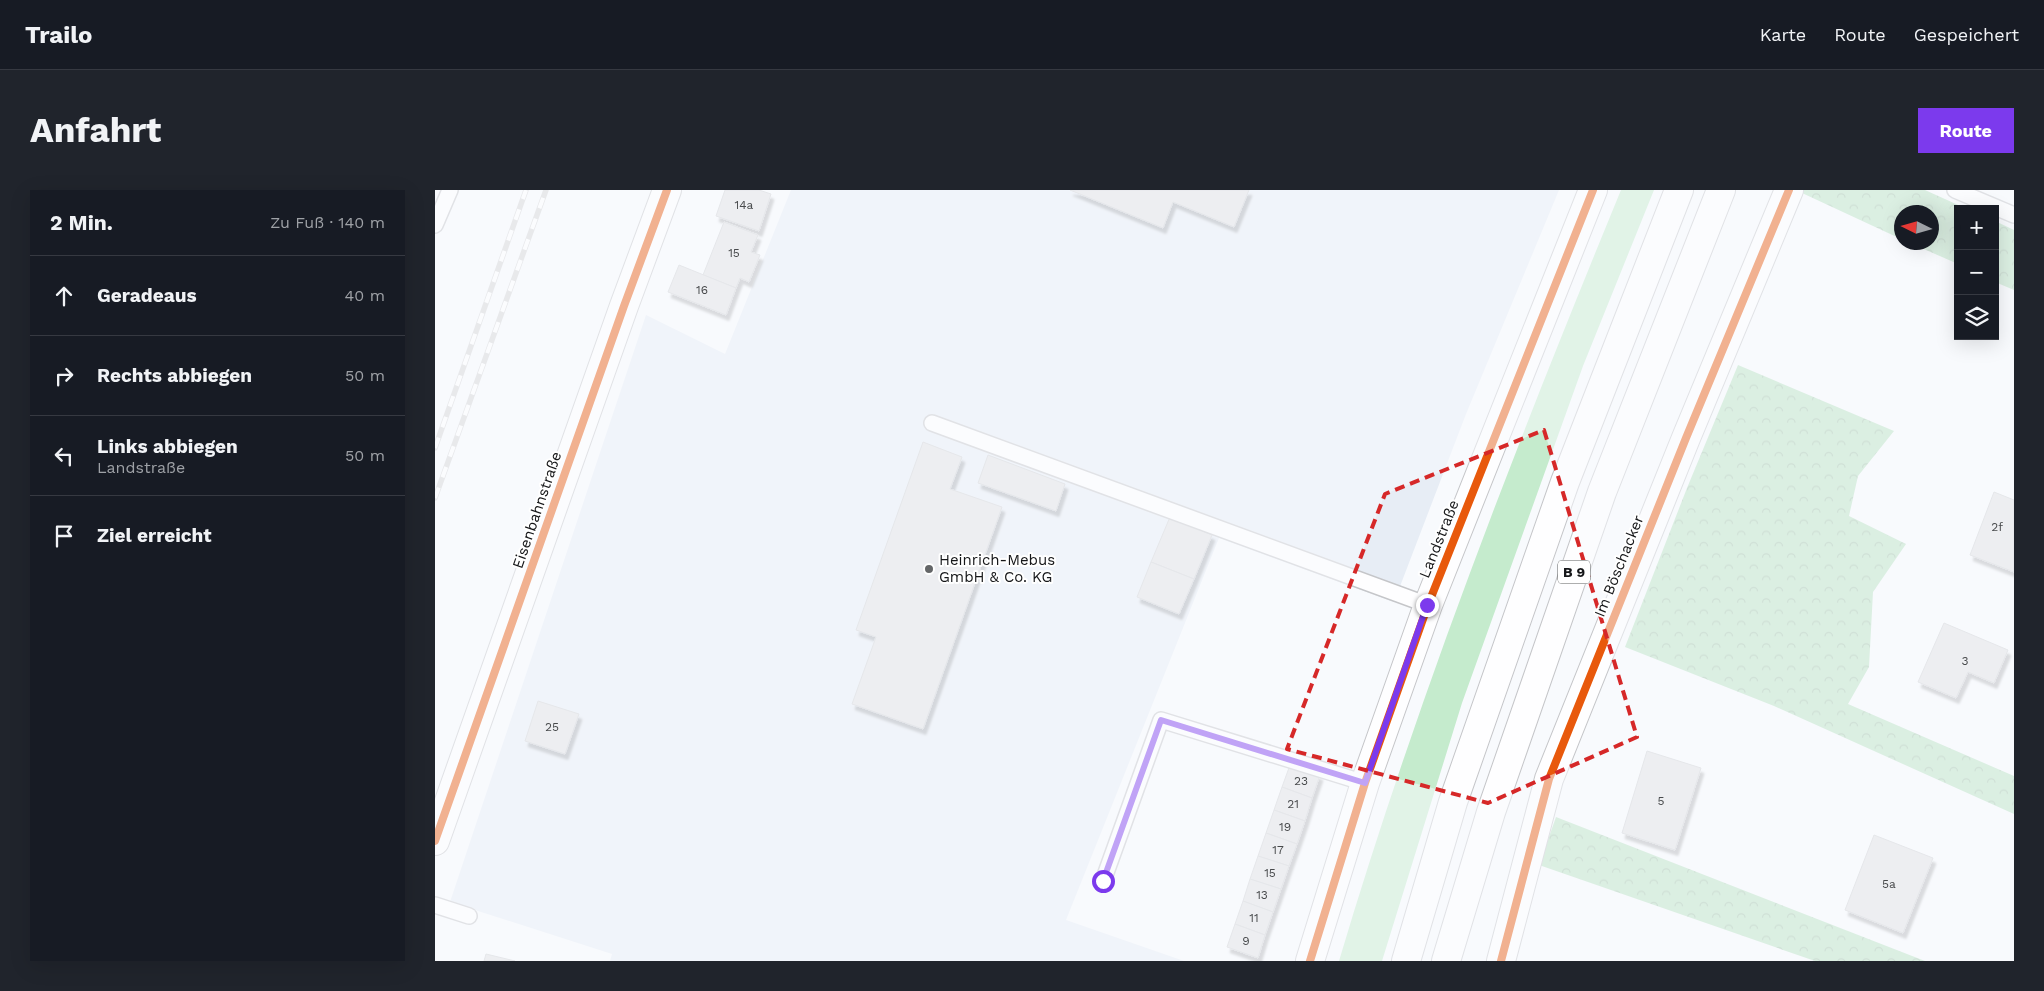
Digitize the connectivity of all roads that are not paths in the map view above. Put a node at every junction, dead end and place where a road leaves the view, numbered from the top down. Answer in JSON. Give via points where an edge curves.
{"nodes":[{"id":1,"x":450,"y":190,"type":"edge"},
{"id":2,"x":667,"y":190,"type":"edge"},
{"id":3,"x":1593,"y":190,"type":"edge"},
{"id":4,"x":1679,"y":190,"type":"edge"},
{"id":5,"x":1721,"y":190,"type":"edge"},
{"id":6,"x":1789,"y":190,"type":"edge"},
{"id":7,"x":1955,"y":190,"type":"edge"},
{"id":8,"x":2014,"y":215,"type":"edge"},
{"id":9,"x":435,"y":225,"type":"edge"},
{"id":10,"x":932,"y":423,"type":"dead end"},
{"id":11,"x":1427,"y":605,"type":"junction"},
{"id":12,"x":1365,"y":783,"type":"junction"},
{"id":13,"x":435,"y":840,"type":"edge"},
{"id":14,"x":1103,"y":881,"type":"dead end"},
{"id":15,"x":435,"y":905,"type":"edge"},
{"id":16,"x":469,"y":916,"type":"dead end"},
{"id":17,"x":1310,"y":961,"type":"edge"},
{"id":18,"x":1406,"y":961,"type":"edge"},
{"id":19,"x":1446,"y":961,"type":"edge"},
{"id":20,"x":1501,"y":961,"type":"edge"}],
"edges":[{"from":1,"to":9,"type":"lane"},
{"from":2,"to":13,"type":"main road","name":"Eisenbahnstraße"},
{"from":3,"to":11,"type":"main road","name":"Landstraße"},
{"from":4,"to":18,"type":"main road","number":"B 9","via":[[1562,491],[1453,802]]},
{"from":5,"to":19,"type":"main road","number":"B 9","via":[[1598,502],[1491,812]]},
{"from":6,"to":20,"type":"main road","name":"Im Böschacker","via":[[1685,438],[1549,779]]},
{"from":7,"to":8,"type":"lane"},
{"from":10,"to":11,"type":"lane"},
{"from":11,"to":12,"type":"main road","name":"Landstraße"},
{"from":12,"to":14,"type":"lane","via":[[1161,720]]},
{"from":12,"to":17,"type":"main road","name":"Landstraße"},
{"from":15,"to":16,"type":"lane"}]}
